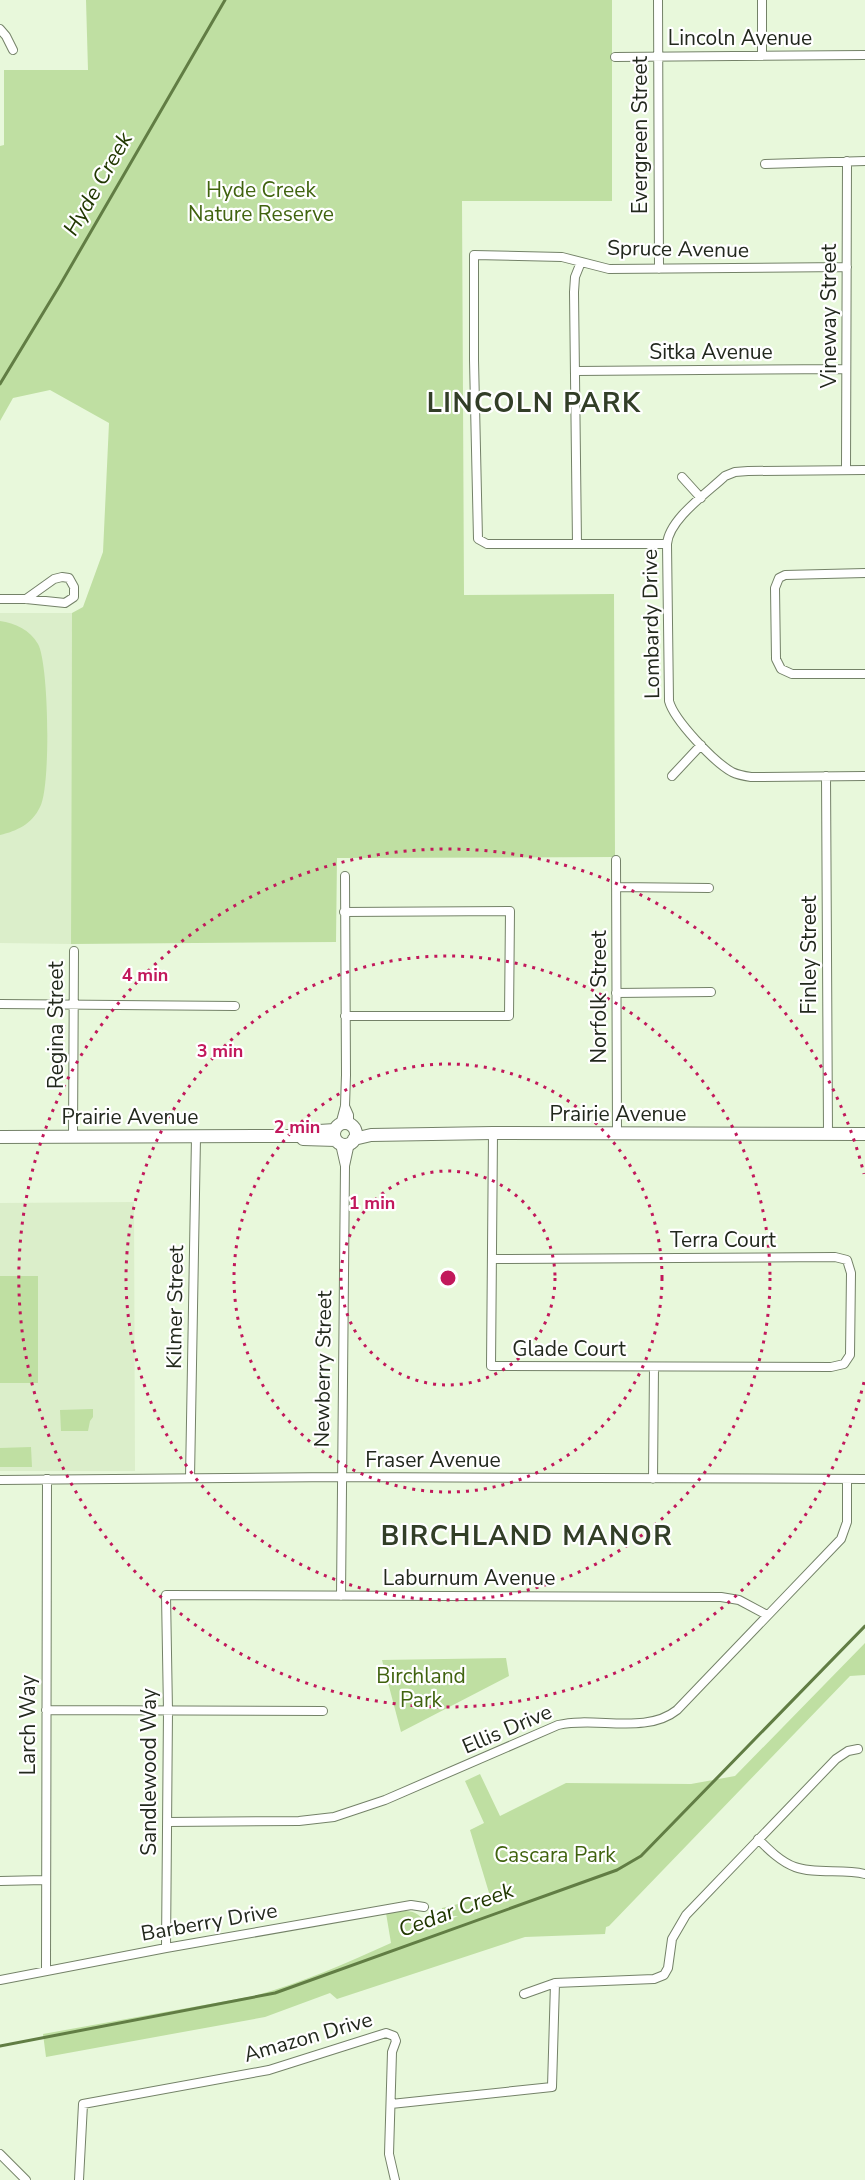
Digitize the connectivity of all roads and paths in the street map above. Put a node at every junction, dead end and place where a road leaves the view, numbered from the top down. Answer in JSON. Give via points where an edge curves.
{"nodes":[{"id":1,"x":658,"y":0,"type":"edge"},
{"id":2,"x":762,"y":0,"type":"edge"},
{"id":3,"x":0,"y":29,"type":"edge"},
{"id":4,"x":13,"y":50,"type":"dead end"},
{"id":5,"x":658,"y":56,"type":"junction"},
{"id":6,"x":762,"y":56,"type":"junction"},
{"id":7,"x":865,"y":56,"type":"edge"},
{"id":8,"x":615,"y":57,"type":"dead end"},
{"id":9,"x":847,"y":161,"type":"junction"},
{"id":10,"x":865,"y":161,"type":"edge"},
{"id":11,"x":765,"y":164,"type":"dead end"},
{"id":12,"x":581,"y":262,"type":"junction"},
{"id":13,"x":847,"y":267,"type":"junction"},
{"id":14,"x":659,"y":269,"type":"junction"},
{"id":15,"x":846,"y":369,"type":"junction"},
{"id":16,"x":576,"y":371,"type":"junction"},
{"id":17,"x":846,"y":470,"type":"junction"},
{"id":18,"x":865,"y":470,"type":"edge"},
{"id":19,"x":682,"y":477,"type":"dead end"},
{"id":20,"x":701,"y":498,"type":"junction"},
{"id":21,"x":577,"y":544,"type":"junction"},
{"id":22,"x":667,"y":544,"type":"junction"},
{"id":23,"x":865,"y":573,"type":"edge"},
{"id":24,"x":0,"y":599,"type":"edge"},
{"id":25,"x":26,"y":599,"type":"junction"},
{"id":26,"x":865,"y":674,"type":"edge"},
{"id":27,"x":701,"y":745,"type":"junction"},
{"id":28,"x":672,"y":776,"type":"dead end"},
{"id":29,"x":826,"y":776,"type":"junction"},
{"id":30,"x":865,"y":776,"type":"edge"},
{"id":31,"x":616,"y":860,"type":"dead end"},
{"id":32,"x":345,"y":876,"type":"dead end"},
{"id":33,"x":616,"y":887,"type":"junction"},
{"id":34,"x":709,"y":888,"type":"dead end"},
{"id":35,"x":344,"y":912,"type":"junction"},
{"id":36,"x":74,"y":951,"type":"dead end"},
{"id":37,"x":711,"y":992,"type":"dead end"},
{"id":38,"x":616,"y":993,"type":"junction"},
{"id":39,"x":75,"y":1003,"type":"junction"},
{"id":40,"x":0,"y":1004,"type":"edge"},
{"id":41,"x":235,"y":1006,"type":"dead end"},
{"id":42,"x":345,"y":1016,"type":"junction"},
{"id":43,"x":493,"y":1133,"type":"junction"},
{"id":44,"x":617,"y":1133,"type":"junction"},
{"id":45,"x":828,"y":1133,"type":"junction"},
{"id":46,"x":345,"y":1134,"type":"junction"},
{"id":47,"x":865,"y":1134,"type":"edge"},
{"id":48,"x":73,"y":1136,"type":"junction"},
{"id":49,"x":0,"y":1137,"type":"edge"},
{"id":50,"x":196,"y":1137,"type":"junction"},
{"id":51,"x":493,"y":1258,"type":"junction"},
{"id":52,"x":844,"y":1364,"type":"joint"},
{"id":53,"x":654,"y":1367,"type":"junction"},
{"id":54,"x":341,"y":1477,"type":"junction"},
{"id":55,"x":190,"y":1478,"type":"junction"},
{"id":56,"x":47,"y":1479,"type":"junction"},
{"id":57,"x":653,"y":1479,"type":"junction"},
{"id":58,"x":847,"y":1479,"type":"junction"},
{"id":59,"x":865,"y":1479,"type":"edge"},
{"id":60,"x":0,"y":1480,"type":"edge"},
{"id":61,"x":166,"y":1595,"type":"joint"},
{"id":62,"x":341,"y":1596,"type":"junction"},
{"id":63,"x":767,"y":1615,"type":"junction"},
{"id":64,"x":46,"y":1710,"type":"junction"},
{"id":65,"x":168,"y":1711,"type":"junction"},
{"id":66,"x":323,"y":1711,"type":"dead end"},
{"id":67,"x":858,"y":1749,"type":"dead end"},
{"id":68,"x":168,"y":1822,"type":"junction"},
{"id":69,"x":758,"y":1839,"type":"junction"},
{"id":70,"x":865,"y":1874,"type":"edge"},
{"id":71,"x":45,"y":1880,"type":"junction"},
{"id":72,"x":0,"y":1881,"type":"edge"},
{"id":73,"x":424,"y":1907,"type":"dead end"},
{"id":74,"x":166,"y":1948,"type":"junction"},
{"id":75,"x":46,"y":1971,"type":"junction"},
{"id":76,"x":0,"y":1980,"type":"edge"},
{"id":77,"x":555,"y":1983,"type":"junction"},
{"id":78,"x":524,"y":1994,"type":"dead end"},
{"id":79,"x":391,"y":2104,"type":"junction"},
{"id":80,"x":0,"y":2154,"type":"edge"},
{"id":81,"x":26,"y":2180,"type":"edge"},
{"id":82,"x":80,"y":2180,"type":"edge"},
{"id":83,"x":395,"y":2180,"type":"edge"}],
"edges":[{"from":1,"to":5,"type":"street","name":"Evergreen Street"},
{"from":2,"to":6,"type":"street"},
{"from":3,"to":4,"type":"street"},
{"from":5,"to":6,"type":"street","name":"Lincoln Avenue"},
{"from":5,"to":8,"type":"street","name":"Lincoln Avenue"},
{"from":5,"to":14,"type":"street","name":"Evergreen Street"},
{"from":6,"to":7,"type":"street","name":"Lincoln Avenue"},
{"from":9,"to":10,"type":"street"},
{"from":9,"to":11,"type":"street"},
{"from":9,"to":13,"type":"street","name":"Vineway Street"},
{"from":12,"to":14,"type":"street","name":"Spruce Avenue","via":[[609,269]]},
{"from":12,"to":16,"type":"street","via":[[574,292]]},
{"from":12,"to":21,"type":"street","name":"Spruce Avenue","via":[[562,257],[474,255],[478,539],[488,544]]},
{"from":13,"to":14,"type":"street","name":"Spruce Avenue"},
{"from":13,"to":15,"type":"street","name":"Vineway Street"},
{"from":15,"to":16,"type":"street","name":"Sitka Avenue"},
{"from":15,"to":17,"type":"street","name":"Vineway Street"},
{"from":16,"to":21,"type":"street"},
{"from":17,"to":18,"type":"street","name":"Lombardy Drive"},
{"from":17,"to":20,"type":"street","name":"Lombardy Drive","via":[[735,472]]},
{"from":19,"to":20,"type":"street"},
{"from":20,"to":22,"type":"street","name":"Lombardy Drive","via":[[674,525]]},
{"from":21,"to":22,"type":"street"},
{"from":22,"to":27,"type":"street","name":"Lombardy Drive","via":[[669,701],[675,716]]},
{"from":23,"to":26,"type":"street","via":[[785,574],[775,588],[776,659],[781,669],[792,674]]},
{"from":24,"to":25,"type":"street"},
{"from":25,"to":25,"type":"street","via":[[65,603],[74,597],[74,584],[69,578],[58,578]]},
{"from":27,"to":28,"type":"street"},
{"from":27,"to":29,"type":"street","name":"Lombardy Drive","via":[[740,775]]},
{"from":29,"to":30,"type":"street","name":"Lombardy Drive"},
{"from":29,"to":45,"type":"street","name":"Finley Street"},
{"from":31,"to":33,"type":"street","name":"Norfolk Street"},
{"from":32,"to":35,"type":"street","name":"Newberry Street"},
{"from":33,"to":34,"type":"street"},
{"from":33,"to":38,"type":"street","name":"Norfolk Street"},
{"from":35,"to":42,"type":"street","name":"Newberry Street"},
{"from":35,"to":42,"type":"street","via":[[510,911],[509,1016]]},
{"from":36,"to":39,"type":"street","name":"Regina Street"},
{"from":37,"to":38,"type":"street"},
{"from":38,"to":44,"type":"street","name":"Norfolk Street"},
{"from":39,"to":40,"type":"street"},
{"from":39,"to":41,"type":"street"},
{"from":39,"to":48,"type":"street","name":"Regina Street"},
{"from":42,"to":46,"type":"street","name":"Newberry Street"},
{"from":43,"to":44,"type":"main road","name":"Prairie Avenue"},
{"from":43,"to":46,"type":"main road","name":"Prairie Avenue"},
{"from":43,"to":51,"type":"street","name":"Glade Court"},
{"from":44,"to":45,"type":"main road","name":"Prairie Avenue"},
{"from":45,"to":47,"type":"main road","name":"Prairie Avenue"},
{"from":46,"to":50,"type":"main road","name":"Prairie Avenue"},
{"from":46,"to":54,"type":"street","name":"Newberry Street"},
{"from":48,"to":49,"type":"main road","name":"Prairie Avenue"},
{"from":48,"to":50,"type":"main road","name":"Prairie Avenue"},
{"from":50,"to":55,"type":"street","name":"Kilmer Street"},
{"from":51,"to":52,"type":"street","name":"Terra Court","via":[[846,1260],[850,1273],[850,1355]]},
{"from":51,"to":53,"type":"street","name":"Glade Court","via":[[490,1366]]},
{"from":52,"to":53,"type":"street","name":"Glade Court"},
{"from":53,"to":57,"type":"street"},
{"from":54,"to":55,"type":"street","name":"Fraser Avenue"},
{"from":54,"to":57,"type":"street","name":"Fraser Avenue"},
{"from":54,"to":62,"type":"street","name":"Newberry Street"},
{"from":55,"to":56,"type":"street","name":"Fraser Avenue"},
{"from":56,"to":60,"type":"street","name":"Fraser Avenue"},
{"from":56,"to":64,"type":"street","name":"Larch Way"},
{"from":57,"to":58,"type":"street","name":"Fraser Avenue"},
{"from":58,"to":59,"type":"street","name":"Fraser Avenue"},
{"from":58,"to":63,"type":"street","name":"Ellis Drive","via":[[844,1534]]},
{"from":61,"to":62,"type":"street","name":"Laburnum Avenue"},
{"from":61,"to":65,"type":"street","name":"Sandlewood Way"},
{"from":62,"to":63,"type":"street","name":"Laburnum Avenue","via":[[721,1597],[740,1600]]},
{"from":63,"to":68,"type":"street","name":"Ellis Drive","via":[[676,1710],[657,1722],[558,1725],[385,1800],[323,1820]]},
{"from":64,"to":65,"type":"street"},
{"from":64,"to":71,"type":"street","name":"Larch Way"},
{"from":65,"to":66,"type":"street"},
{"from":65,"to":68,"type":"street","name":"Sandlewood Way"},
{"from":67,"to":69,"type":"street","via":[[836,1759]]},
{"from":68,"to":74,"type":"street","name":"Sandlewood Way"},
{"from":69,"to":70,"type":"street","via":[[782,1861],[797,1868]]},
{"from":69,"to":77,"type":"street","via":[[682,1920],[670,1943],[666,1973],[656,1978]]},
{"from":71,"to":72,"type":"street"},
{"from":71,"to":75,"type":"street","name":"Larch Way"},
{"from":73,"to":74,"type":"street","name":"Barberry Drive","via":[[411,1905]]},
{"from":74,"to":75,"type":"street","name":"Barberry Drive"},
{"from":75,"to":76,"type":"street","name":"Barberry Drive"},
{"from":77,"to":78,"type":"street"},
{"from":77,"to":79,"type":"street","via":[[552,2087]]},
{"from":79,"to":82,"type":"street","name":"Amazon Drive","via":[[392,2052],[396,2041],[386,2033],[269,2070],[83,2104]]},
{"from":79,"to":83,"type":"street","via":[[389,2154]]},
{"from":80,"to":81,"type":"street"}]}
